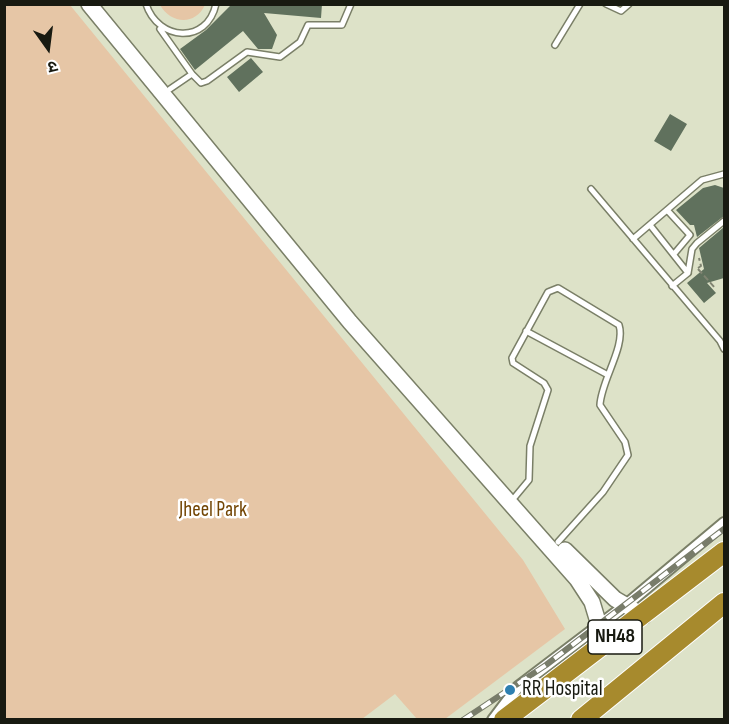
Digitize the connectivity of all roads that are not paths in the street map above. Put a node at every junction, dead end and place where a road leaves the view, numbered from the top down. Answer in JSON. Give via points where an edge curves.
{"nodes":[{"id":1,"x":89,"y":4,"type":"edge"},
{"id":2,"x":101,"y":4,"type":"edge"},
{"id":3,"x":146,"y":4,"type":"edge"},
{"id":4,"x":216,"y":4,"type":"edge"},
{"id":5,"x":351,"y":4,"type":"edge"},
{"id":6,"x":580,"y":4,"type":"edge"},
{"id":7,"x":606,"y":4,"type":"edge"},
{"id":8,"x":629,"y":4,"type":"edge"},
{"id":9,"x":152,"y":18,"type":"junction"},
{"id":10,"x":555,"y":45,"type":"dead end"},
{"id":11,"x":192,"y":74,"type":"junction"},
{"id":12,"x":170,"y":89,"type":"junction"},
{"id":13,"x":724,"y":174,"type":"edge"},
{"id":14,"x":591,"y":189,"type":"dead end"},
{"id":15,"x":667,"y":210,"type":"junction"},
{"id":16,"x":724,"y":221,"type":"edge"},
{"id":17,"x":650,"y":225,"type":"junction"},
{"id":18,"x":633,"y":239,"type":"junction"},
{"id":19,"x":674,"y":254,"type":"junction"},
{"id":20,"x":687,"y":273,"type":"junction"},
{"id":21,"x":672,"y":286,"type":"junction"},
{"id":22,"x":526,"y":331,"type":"junction"},
{"id":23,"x":724,"y":349,"type":"edge"},
{"id":24,"x":608,"y":375,"type":"junction"},
{"id":25,"x":514,"y":498,"type":"junction"},
{"id":26,"x":724,"y":523,"type":"edge"},
{"id":27,"x":558,"y":542,"type":"junction"},
{"id":28,"x":724,"y":552,"type":"edge"},
{"id":29,"x":591,"y":586,"type":"junction"},
{"id":30,"x":724,"y":603,"type":"edge"},
{"id":31,"x":626,"y":605,"type":"junction"},
{"id":32,"x":644,"y":616,"type":"junction"},
{"id":33,"x":599,"y":624,"type":"junction"},
{"id":34,"x":605,"y":645,"type":"junction"},
{"id":35,"x":493,"y":720,"type":"edge"},
{"id":36,"x":504,"y":720,"type":"edge"},
{"id":37,"x":581,"y":720,"type":"edge"}],
"edges":[{"from":1,"to":29,"type":"main road","via":[[350,322]]},
{"from":2,"to":12,"type":"main road"},
{"from":3,"to":9,"type":"lane"},
{"from":4,"to":9,"type":"lane","via":[[207,24],[187,35],[171,33]]},
{"from":5,"to":11,"type":"lane","via":[[342,25],[308,25],[300,42],[280,57],[249,51],[207,81],[201,83]]},
{"from":6,"to":10,"type":"lane"},
{"from":7,"to":8,"type":"lane","via":[[621,11]]},
{"from":9,"to":11,"type":"lane"},
{"from":11,"to":12,"type":"lane"},
{"from":12,"to":25,"type":"main road","via":[[352,314]]},
{"from":13,"to":15,"type":"lane","via":[[702,180]]},
{"from":14,"to":18,"type":"lane"},
{"from":15,"to":17,"type":"lane"},
{"from":15,"to":19,"type":"lane","via":[[690,235]]},
{"from":16,"to":20,"type":"lane","via":[[692,249]]},
{"from":17,"to":18,"type":"lane"},
{"from":17,"to":19,"type":"lane"},
{"from":18,"to":21,"type":"lane"},
{"from":19,"to":20,"type":"lane"},
{"from":20,"to":21,"type":"lane"},
{"from":21,"to":23,"type":"lane"},
{"from":22,"to":24,"type":"lane"},
{"from":22,"to":24,"type":"lane","via":[[548,292],[558,288],[619,325],[621,335]]},
{"from":22,"to":25,"type":"lane","via":[[511,361],[544,383],[548,390],[530,446],[529,480]]},
{"from":24,"to":27,"type":"lane","via":[[600,405],[625,442],[628,455],[603,492]]},
{"from":25,"to":27,"type":"main road"},
{"from":26,"to":31,"type":"street"},
{"from":27,"to":29,"type":"main road"},
{"from":28,"to":32,"type":"highway","number":"NH48"},
{"from":29,"to":31,"type":"main road"},
{"from":29,"to":33,"type":"main road"},
{"from":30,"to":37,"type":"highway","number":"NH48"},
{"from":31,"to":32,"type":"main road"},
{"from":31,"to":33,"type":"street"},
{"from":32,"to":34,"type":"highway","number":"NH48"},
{"from":33,"to":34,"type":"main road"},
{"from":33,"to":35,"type":"street","via":[[518,687]]},
{"from":34,"to":36,"type":"highway","number":"NH48"}]}
